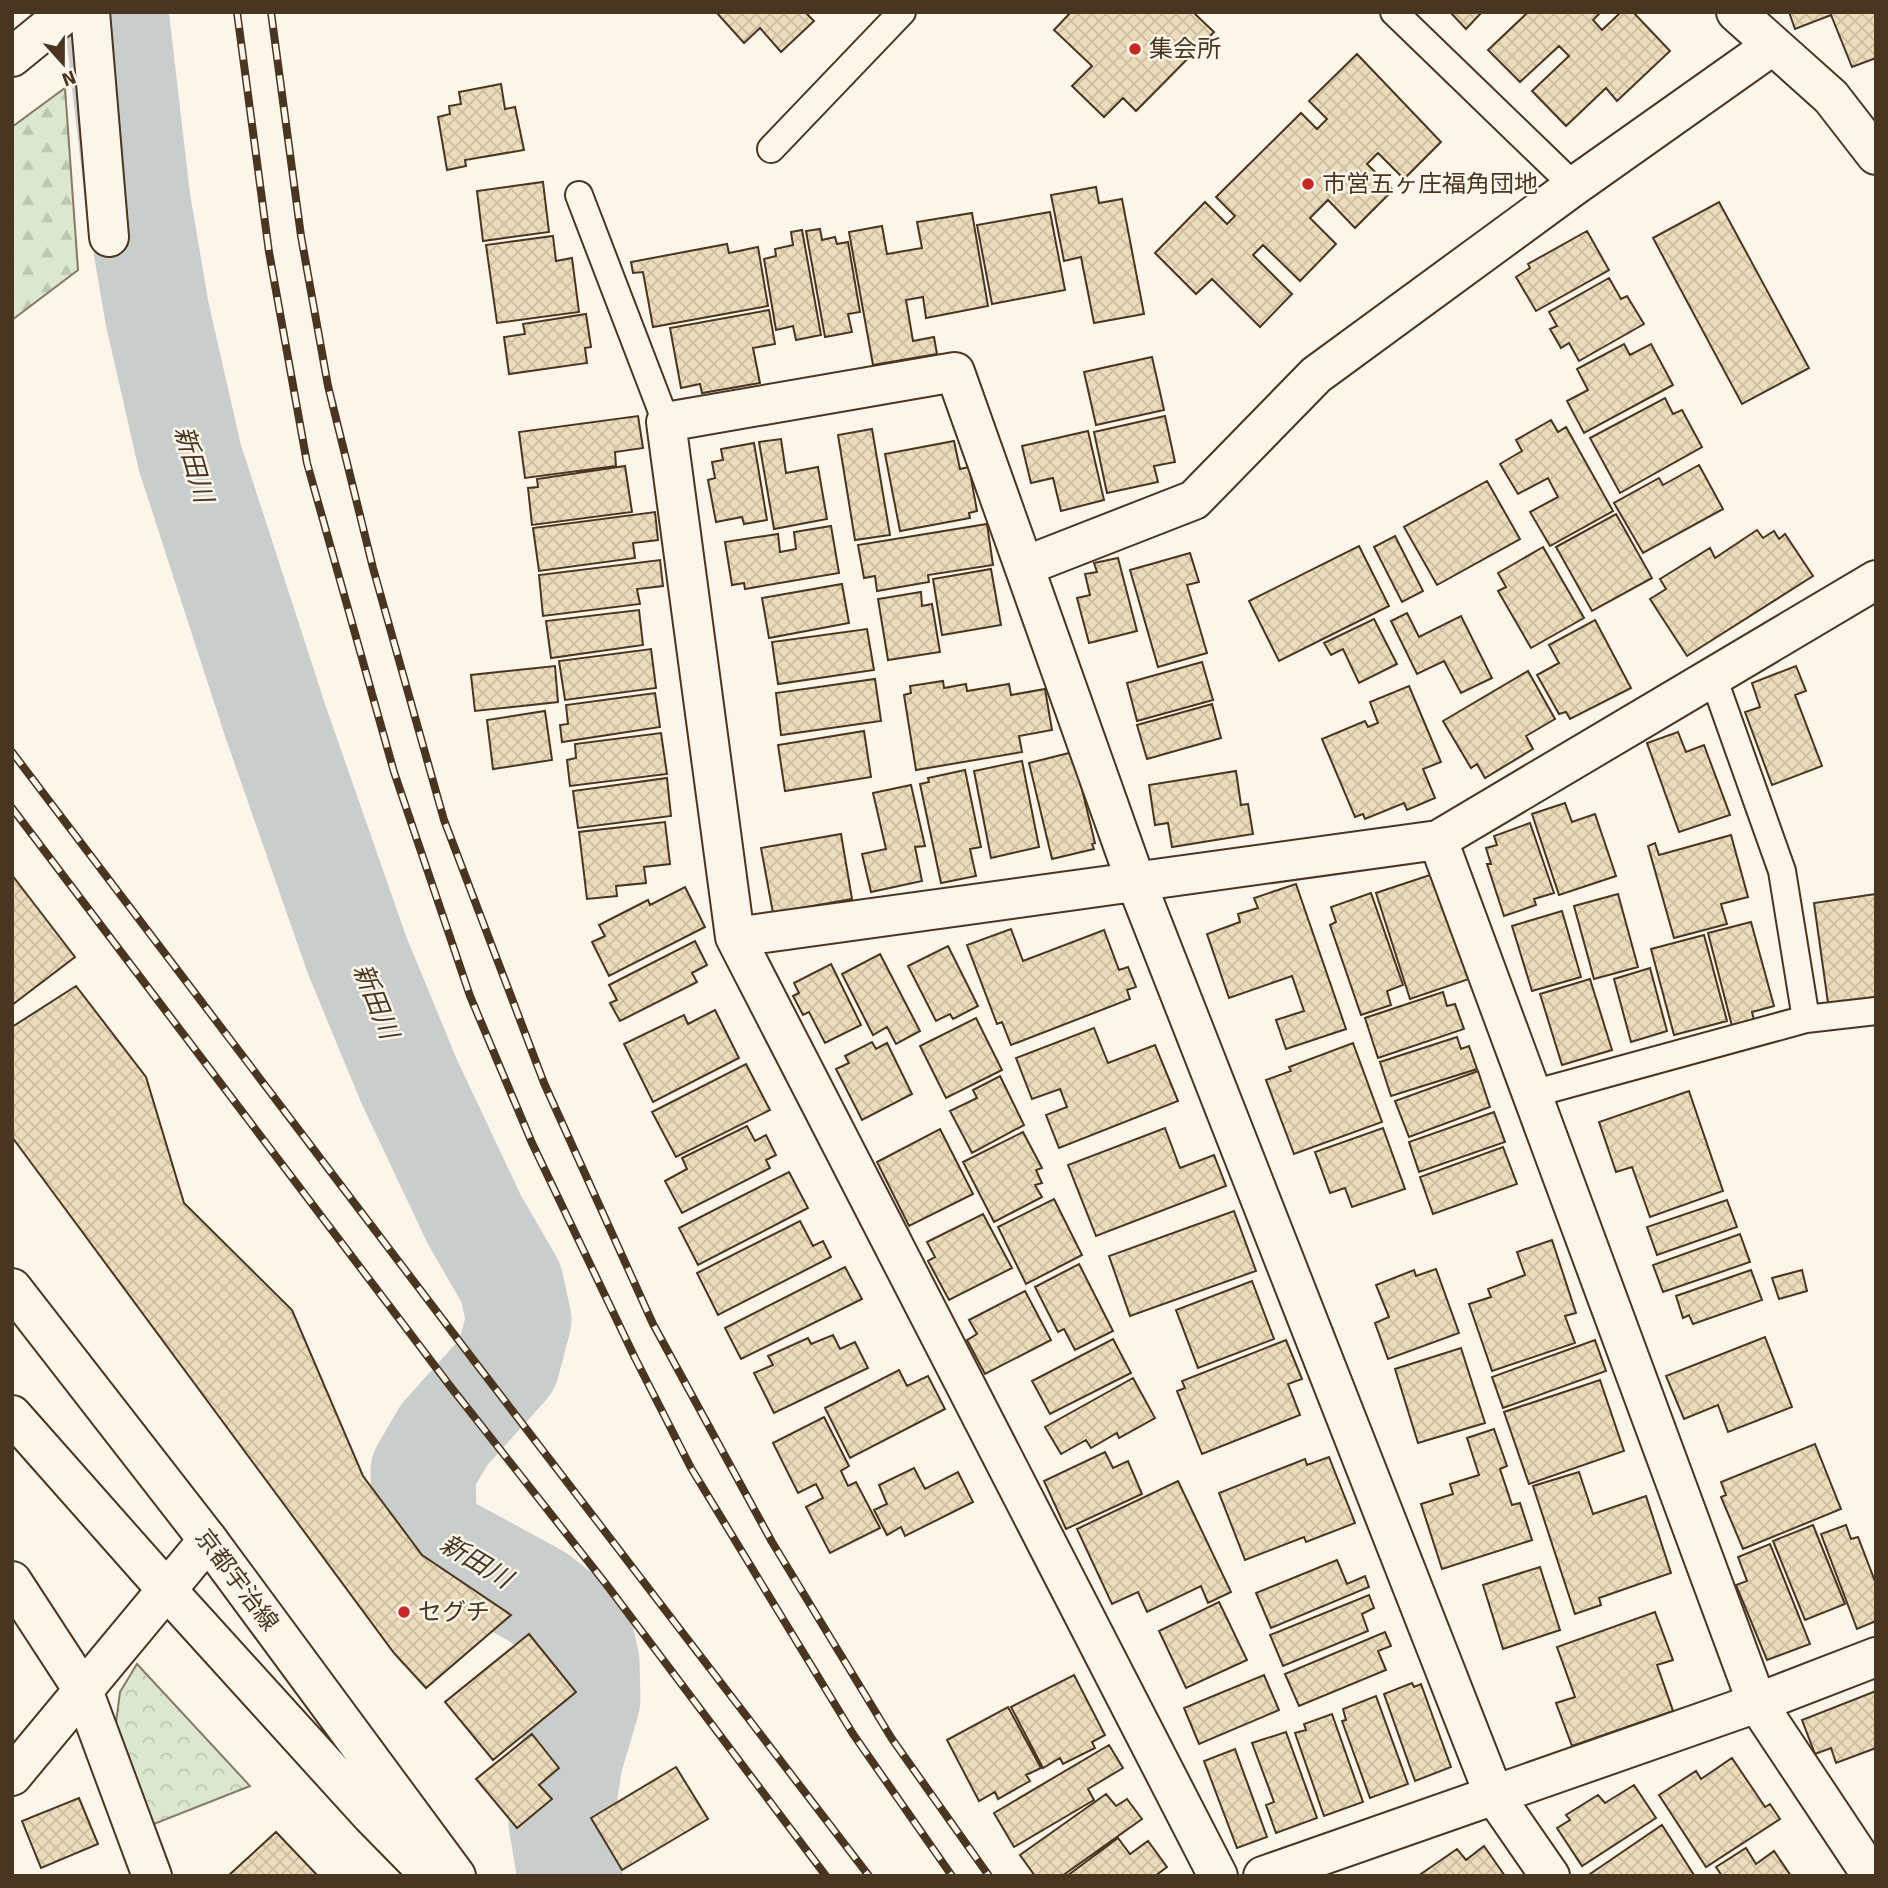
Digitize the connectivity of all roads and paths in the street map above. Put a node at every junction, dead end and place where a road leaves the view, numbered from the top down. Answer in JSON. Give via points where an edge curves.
{"nodes":[{"id":1,"x":67,"y":12,"type":"edge"},
{"id":2,"x":90,"y":12,"type":"edge"},
{"id":3,"x":902,"y":12,"type":"edge"},
{"id":4,"x":1394,"y":12,"type":"edge"},
{"id":5,"x":1737,"y":12,"type":"edge"},
{"id":6,"x":1772,"y":46,"type":"junction"},
{"id":7,"x":12,"y":57,"type":"edge"},
{"id":8,"x":771,"y":149,"type":"dead end"},
{"id":9,"x":1876,"y":155,"type":"edge"},
{"id":10,"x":1574,"y":186,"type":"junction"},
{"id":11,"x":579,"y":195,"type":"dead end"},
{"id":12,"x":109,"y":237,"type":"dead end"},
{"id":13,"x":666,"y":422,"type":"junction"},
{"id":14,"x":1025,"y":566,"type":"junction"},
{"id":15,"x":1876,"y":580,"type":"edge"},
{"id":16,"x":1713,"y":677,"type":"junction"},
{"id":17,"x":1438,"y":839,"type":"junction"},
{"id":18,"x":1136,"y":882,"type":"junction"},
{"id":19,"x":735,"y":937,"type":"junction"},
{"id":20,"x":1876,"y":1010,"type":"edge"},
{"id":21,"x":1806,"y":1019,"type":"junction"},
{"id":22,"x":1532,"y":1094,"type":"junction"},
{"id":23,"x":12,"y":1288,"type":"edge"},
{"id":24,"x":12,"y":1415,"type":"edge"},
{"id":25,"x":208,"y":1540,"type":"junction"},
{"id":26,"x":12,"y":1581,"type":"edge"},
{"id":27,"x":166,"y":1590,"type":"junction"},
{"id":28,"x":1876,"y":1657,"type":"edge"},
{"id":29,"x":83,"y":1690,"type":"junction"},
{"id":30,"x":1757,"y":1703,"type":"junction"},
{"id":31,"x":12,"y":1776,"type":"edge"},
{"id":32,"x":1494,"y":1795,"type":"junction"},
{"id":33,"x":152,"y":1876,"type":"edge"},
{"id":34,"x":431,"y":1876,"type":"edge"},
{"id":35,"x":456,"y":1876,"type":"edge"},
{"id":36,"x":1218,"y":1876,"type":"edge"},
{"id":37,"x":1263,"y":1876,"type":"edge"},
{"id":38,"x":1550,"y":1876,"type":"edge"},
{"id":39,"x":1872,"y":1876,"type":"edge"}],
"edges":[{"from":1,"to":7,"type":"street"},
{"from":2,"to":12,"type":"street"},
{"from":3,"to":8,"type":"lane"},
{"from":4,"to":10,"type":"lane"},
{"from":5,"to":6,"type":"street"},
{"from":6,"to":9,"type":"street","via":[[1830,97]]},
{"from":6,"to":10,"type":"street"},
{"from":10,"to":14,"type":"street","via":[[1316,374],[1194,500]]},
{"from":11,"to":13,"type":"lane"},
{"from":13,"to":14,"type":"street","via":[[955,372]]},
{"from":13,"to":19,"type":"street"},
{"from":14,"to":18,"type":"street"},
{"from":15,"to":16,"type":"street"},
{"from":16,"to":17,"type":"street"},
{"from":16,"to":21,"type":"lane","via":[[1782,872]]},
{"from":17,"to":18,"type":"street"},
{"from":17,"to":22,"type":"street"},
{"from":18,"to":19,"type":"street"},
{"from":18,"to":32,"type":"street"},
{"from":19,"to":36,"type":"street"},
{"from":20,"to":21,"type":"lane"},
{"from":21,"to":22,"type":"lane"},
{"from":22,"to":30,"type":"street"},
{"from":23,"to":25,"type":"street","name":"京都宇治線"},
{"from":24,"to":27,"type":"street"},
{"from":25,"to":27,"type":"street"},
{"from":25,"to":35,"type":"street","name":"京都宇治線"},
{"from":26,"to":29,"type":"street"},
{"from":27,"to":29,"type":"street"},
{"from":27,"to":34,"type":"street"},
{"from":28,"to":30,"type":"street"},
{"from":29,"to":31,"type":"street"},
{"from":29,"to":33,"type":"street"},
{"from":30,"to":32,"type":"street"},
{"from":30,"to":39,"type":"street"},
{"from":32,"to":37,"type":"street"},
{"from":32,"to":38,"type":"street"}]}
